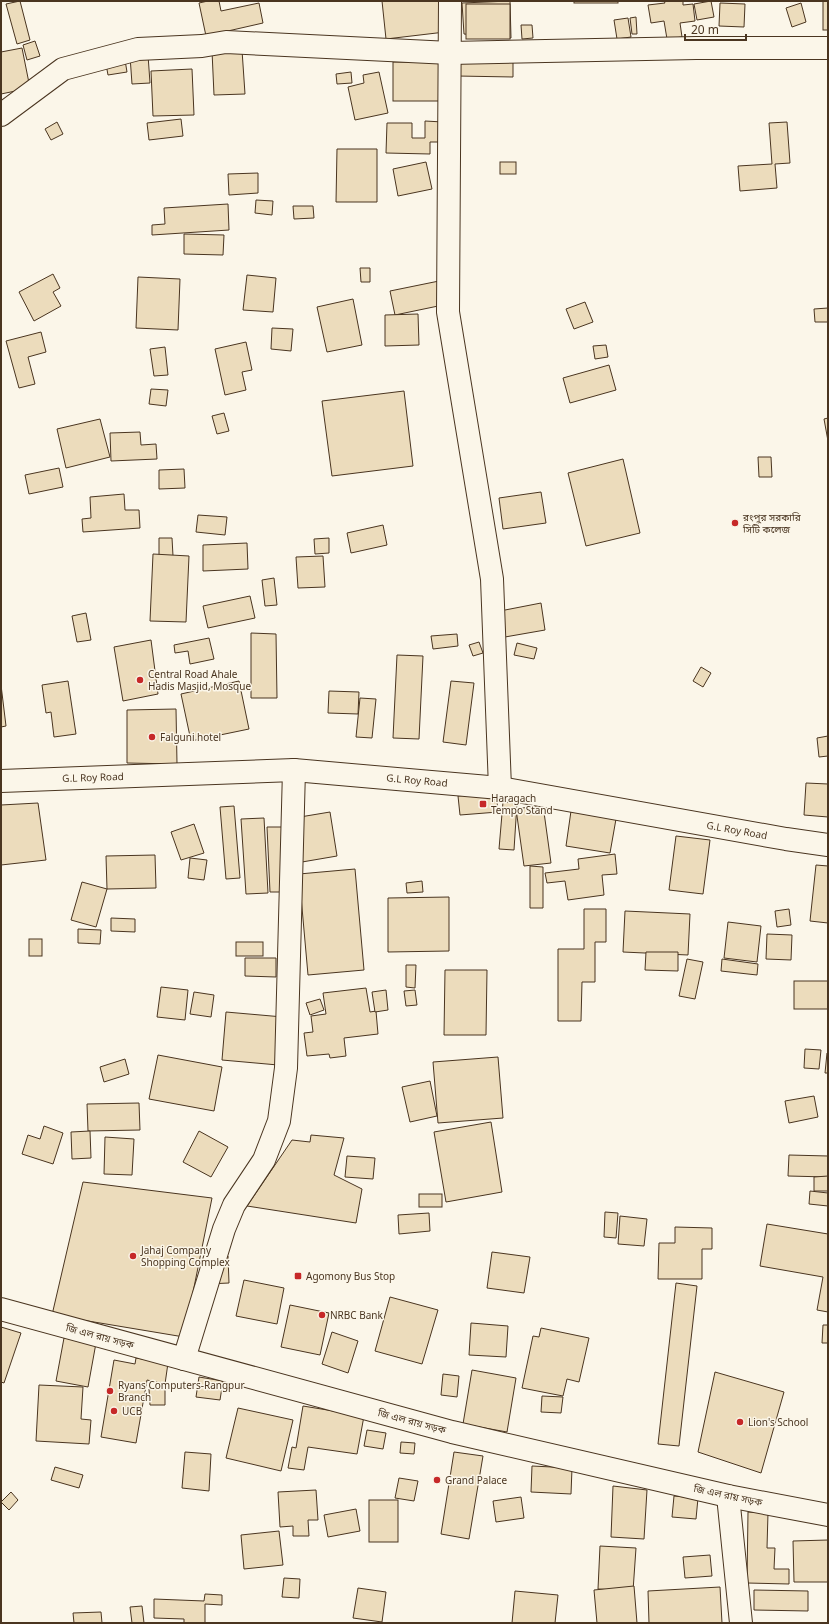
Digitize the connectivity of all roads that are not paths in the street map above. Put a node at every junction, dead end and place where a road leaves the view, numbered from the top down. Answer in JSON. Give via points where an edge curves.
{"nodes":[{"id":1,"x":450,"y":1,"type":"edge"},
{"id":2,"x":828,"y":48,"type":"edge"},
{"id":3,"x":450,"y":53,"type":"junction"},
{"id":4,"x":1,"y":115,"type":"edge"},
{"id":5,"x":294,"y":770,"type":"junction"},
{"id":6,"x":1,"y":781,"type":"edge"},
{"id":7,"x":500,"y":788,"type":"junction"},
{"id":8,"x":828,"y":844,"type":"edge"},
{"id":9,"x":1,"y":1309,"type":"edge"},
{"id":10,"x":184,"y":1359,"type":"junction"},
{"id":11,"x":728,"y":1496,"type":"junction"},
{"id":12,"x":828,"y":1515,"type":"edge"},
{"id":13,"x":741,"y":1623,"type":"edge"}],
"edges":[{"from":1,"to":3,"type":"street"},
{"from":2,"to":3,"type":"street"},
{"from":3,"to":4,"type":"street","via":[[226,42],[202,46],[138,49],[63,69]]},
{"from":3,"to":7,"type":"street","via":[[448,312],[492,579]]},
{"from":5,"to":6,"type":"street","name":"G.L Roy Road"},
{"from":5,"to":7,"type":"street","name":"G.L Roy Road"},
{"from":5,"to":10,"type":"street","via":[[286,1068],[279,1121],[264,1160],[234,1205],[224,1229]]},
{"from":7,"to":8,"type":"street","name":"G.L Roy Road","via":[[778,838]]},
{"from":9,"to":10,"type":"street","name":"জি এল রায় সড়ক"},
{"from":10,"to":11,"type":"street","name":"জি এল রায় সড়ক","via":[[452,1432]]},
{"from":11,"to":12,"type":"street","name":"জি এল রায় সড়ক"},
{"from":11,"to":13,"type":"street"}]}
